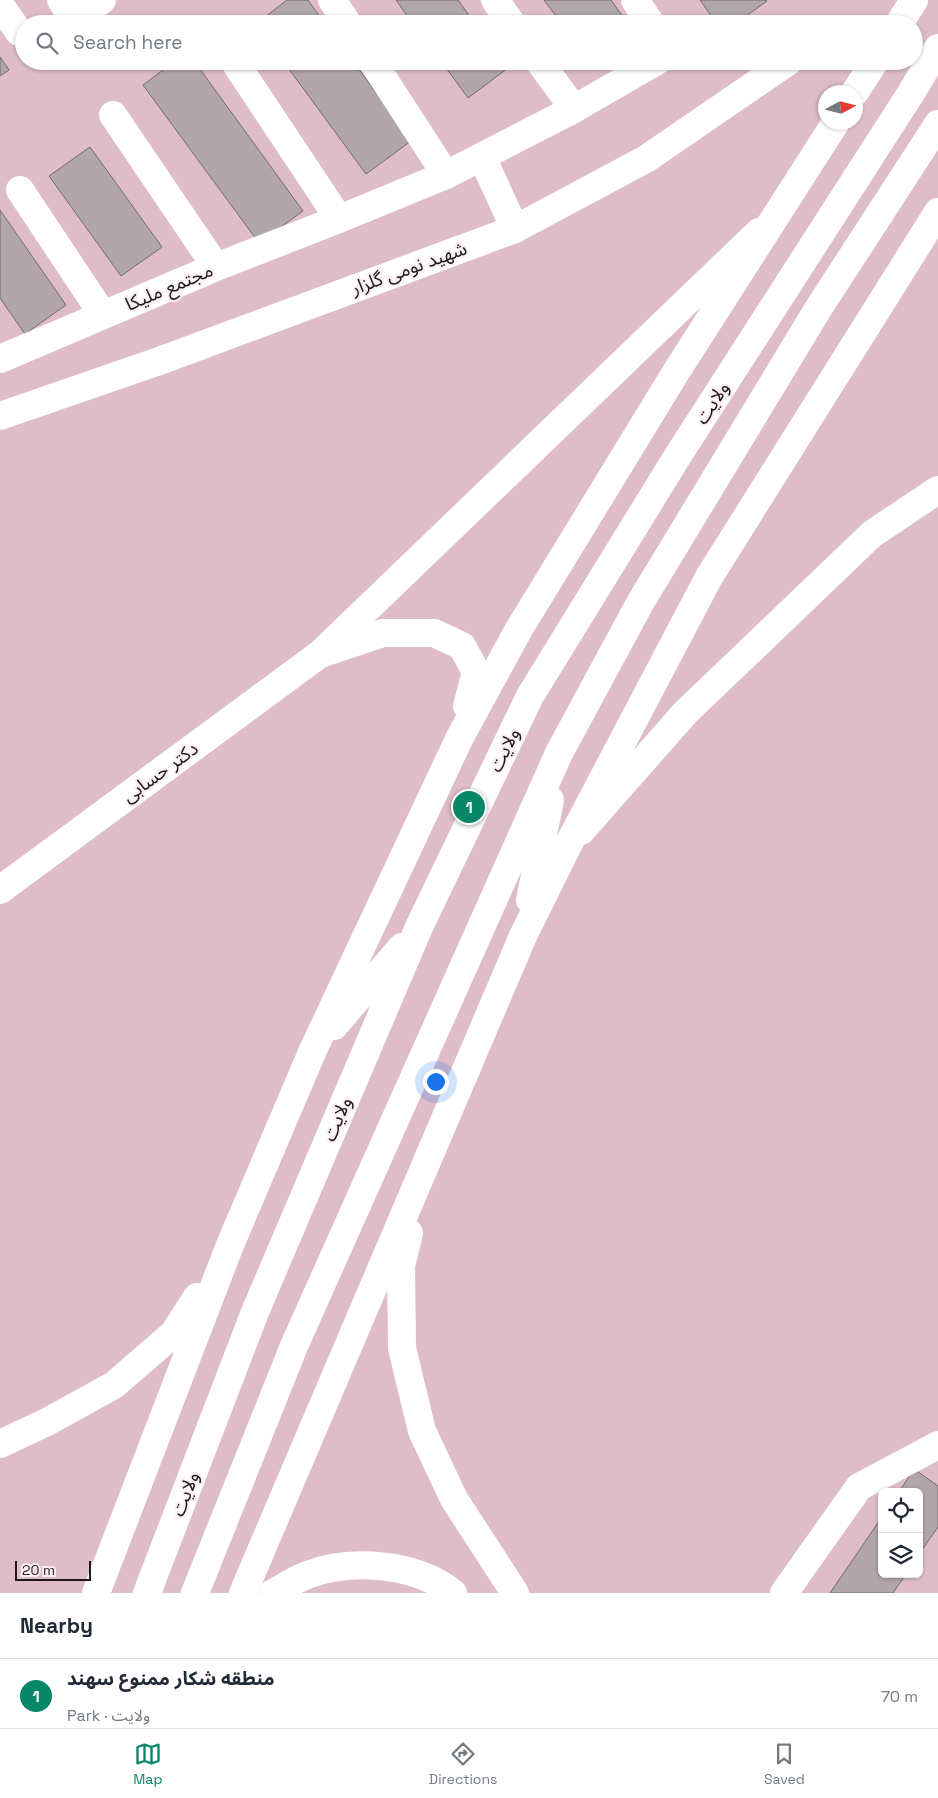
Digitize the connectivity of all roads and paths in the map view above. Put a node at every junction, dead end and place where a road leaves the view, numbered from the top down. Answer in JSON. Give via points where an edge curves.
{"nodes":[{"id":1,"x":61,"y":0,"type":"edge"},
{"id":2,"x":102,"y":0,"type":"edge"},
{"id":3,"x":332,"y":0,"type":"edge"},
{"id":4,"x":495,"y":0,"type":"edge"},
{"id":5,"x":635,"y":0,"type":"edge"},
{"id":6,"x":914,"y":0,"type":"edge"},
{"id":7,"x":0,"y":5,"type":"edge"},
{"id":8,"x":71,"y":15,"type":"edge"},
{"id":9,"x":81,"y":15,"type":"edge"},
{"id":10,"x":342,"y":15,"type":"edge"},
{"id":11,"x":506,"y":15,"type":"edge"},
{"id":12,"x":645,"y":15,"type":"edge"},
{"id":13,"x":905,"y":15,"type":"edge"},
{"id":14,"x":15,"y":26,"type":"edge"},
{"id":15,"x":938,"y":48,"type":"edge"},
{"id":16,"x":240,"y":70,"type":"edge"},
{"id":17,"x":378,"y":70,"type":"edge"},
{"id":18,"x":546,"y":70,"type":"edge"},
{"id":19,"x":641,"y":70,"type":"edge"},
{"id":20,"x":777,"y":70,"type":"edge"},
{"id":21,"x":868,"y":70,"type":"edge"},
{"id":22,"x":859,"y":85,"type":"edge"},
{"id":23,"x":574,"y":109,"type":"junction"},
{"id":24,"x":113,"y":115,"type":"dead end"},
{"id":25,"x":938,"y":124,"type":"edge"},
{"id":26,"x":831,"y":130,"type":"edge"},
{"id":27,"x":482,"y":157,"type":"junction"},
{"id":28,"x":446,"y":174,"type":"junction"},
{"id":29,"x":20,"y":190,"type":"dead end"},
{"id":30,"x":780,"y":212,"type":"junction"},
{"id":31,"x":938,"y":212,"type":"edge"},
{"id":32,"x":339,"y":219,"type":"junction"},
{"id":33,"x":515,"y":229,"type":"junction"},
{"id":34,"x":216,"y":267,"type":"junction"},
{"id":35,"x":103,"y":316,"type":"junction"},
{"id":36,"x":0,"y":358,"type":"edge"},
{"id":37,"x":0,"y":416,"type":"edge"},
{"id":38,"x":938,"y":490,"type":"edge"},
{"id":39,"x":320,"y":654,"type":"junction"},
{"id":40,"x":460,"y":737,"type":"junction"},
{"id":41,"x":559,"y":753,"type":"junction"},
{"id":42,"x":567,"y":847,"type":"junction"},
{"id":43,"x":0,"y":890,"type":"edge"},
{"id":44,"x":419,"y":926,"type":"junction"},
{"id":45,"x":523,"y":936,"type":"junction"},
{"id":46,"x":313,"y":1050,"type":"junction"},
{"id":47,"x":431,"y":1149,"type":"junction"},
{"id":48,"x":230,"y":1245,"type":"junction"},
{"id":49,"x":0,"y":1444,"type":"edge"},
{"id":50,"x":938,"y":1445,"type":"edge"},
{"id":51,"x":96,"y":1593,"type":"edge"},
{"id":52,"x":147,"y":1593,"type":"edge"},
{"id":53,"x":195,"y":1593,"type":"edge"},
{"id":54,"x":243,"y":1593,"type":"edge"},
{"id":55,"x":273,"y":1593,"type":"edge"},
{"id":56,"x":453,"y":1593,"type":"edge"},
{"id":57,"x":515,"y":1593,"type":"edge"},
{"id":58,"x":784,"y":1593,"type":"edge"}],
"edges":[{"from":1,"to":8,"type":"main road"},
{"from":2,"to":9,"type":"main road"},
{"from":3,"to":10,"type":"main road"},
{"from":4,"to":11,"type":"main road"},
{"from":5,"to":12,"type":"main road"},
{"from":6,"to":13,"type":"main road"},
{"from":7,"to":14,"type":"main road"},
{"from":15,"to":44,"type":"main road","name":"ولایت","via":[[912,94],[678,457],[530,696]]},
{"from":16,"to":32,"type":"main road"},
{"from":17,"to":28,"type":"main road"},
{"from":18,"to":23,"type":"main road"},
{"from":19,"to":23,"type":"main road","name":"مجتمع ملیکا"},
{"from":20,"to":33,"type":"main road","name":"شهید نومی گلزار","via":[[646,159]]},
{"from":21,"to":22,"type":"main road"},
{"from":23,"to":27,"type":"main road","name":"مجتمع ملیکا"},
{"from":24,"to":34,"type":"main road"},
{"from":25,"to":41,"type":"main road","via":[[818,309],[650,586]]},
{"from":26,"to":30,"type":"main road"},
{"from":27,"to":28,"type":"main road","name":"مجتمع ملیکا"},
{"from":27,"to":33,"type":"main road"},
{"from":28,"to":32,"type":"main road","name":"مجتمع ملیکا"},
{"from":29,"to":35,"type":"main road"},
{"from":30,"to":39,"type":"main road"},
{"from":30,"to":40,"type":"main road","via":[[676,372],[529,612]]},
{"from":31,"to":42,"type":"main road","via":[[709,577]]},
{"from":32,"to":34,"type":"main road","name":"مجتمع ملیکا"},
{"from":33,"to":37,"type":"main road","name":"شهید نومی گلزار","via":[[162,360]]},
{"from":34,"to":35,"type":"main road","name":"مجتمع ملیکا"},
{"from":35,"to":36,"type":"main road","name":"مجتمع ملیکا"},
{"from":38,"to":42,"type":"main road","via":[[872,534],[692,706]]},
{"from":39,"to":40,"type":"main road","via":[[383,632],[434,633],[462,646],[476,672]]},
{"from":39,"to":43,"type":"main road","name":"دکتر حسابی"},
{"from":40,"to":46,"type":"main road"},
{"from":41,"to":45,"type":"main road"},
{"from":41,"to":53,"type":"main road","via":[[294,1346]]},
{"from":42,"to":45,"type":"main road"},
{"from":44,"to":46,"type":"main road"},
{"from":44,"to":52,"type":"main road","name":"ولایت","via":[[254,1312]]},
{"from":45,"to":47,"type":"main road"},
{"from":46,"to":48,"type":"main road"},
{"from":47,"to":54,"type":"main road"},
{"from":47,"to":57,"type":"main road","via":[[401,1266],[402,1348],[422,1431],[454,1499]]},
{"from":48,"to":49,"type":"main road","via":[[168,1339],[114,1385]]},
{"from":48,"to":51,"type":"main road"},
{"from":50,"to":58,"type":"main road","via":[[858,1487]]},
{"from":55,"to":56,"type":"main road","via":[[308,1575],[356,1565],[401,1569],[443,1585]]}]}
